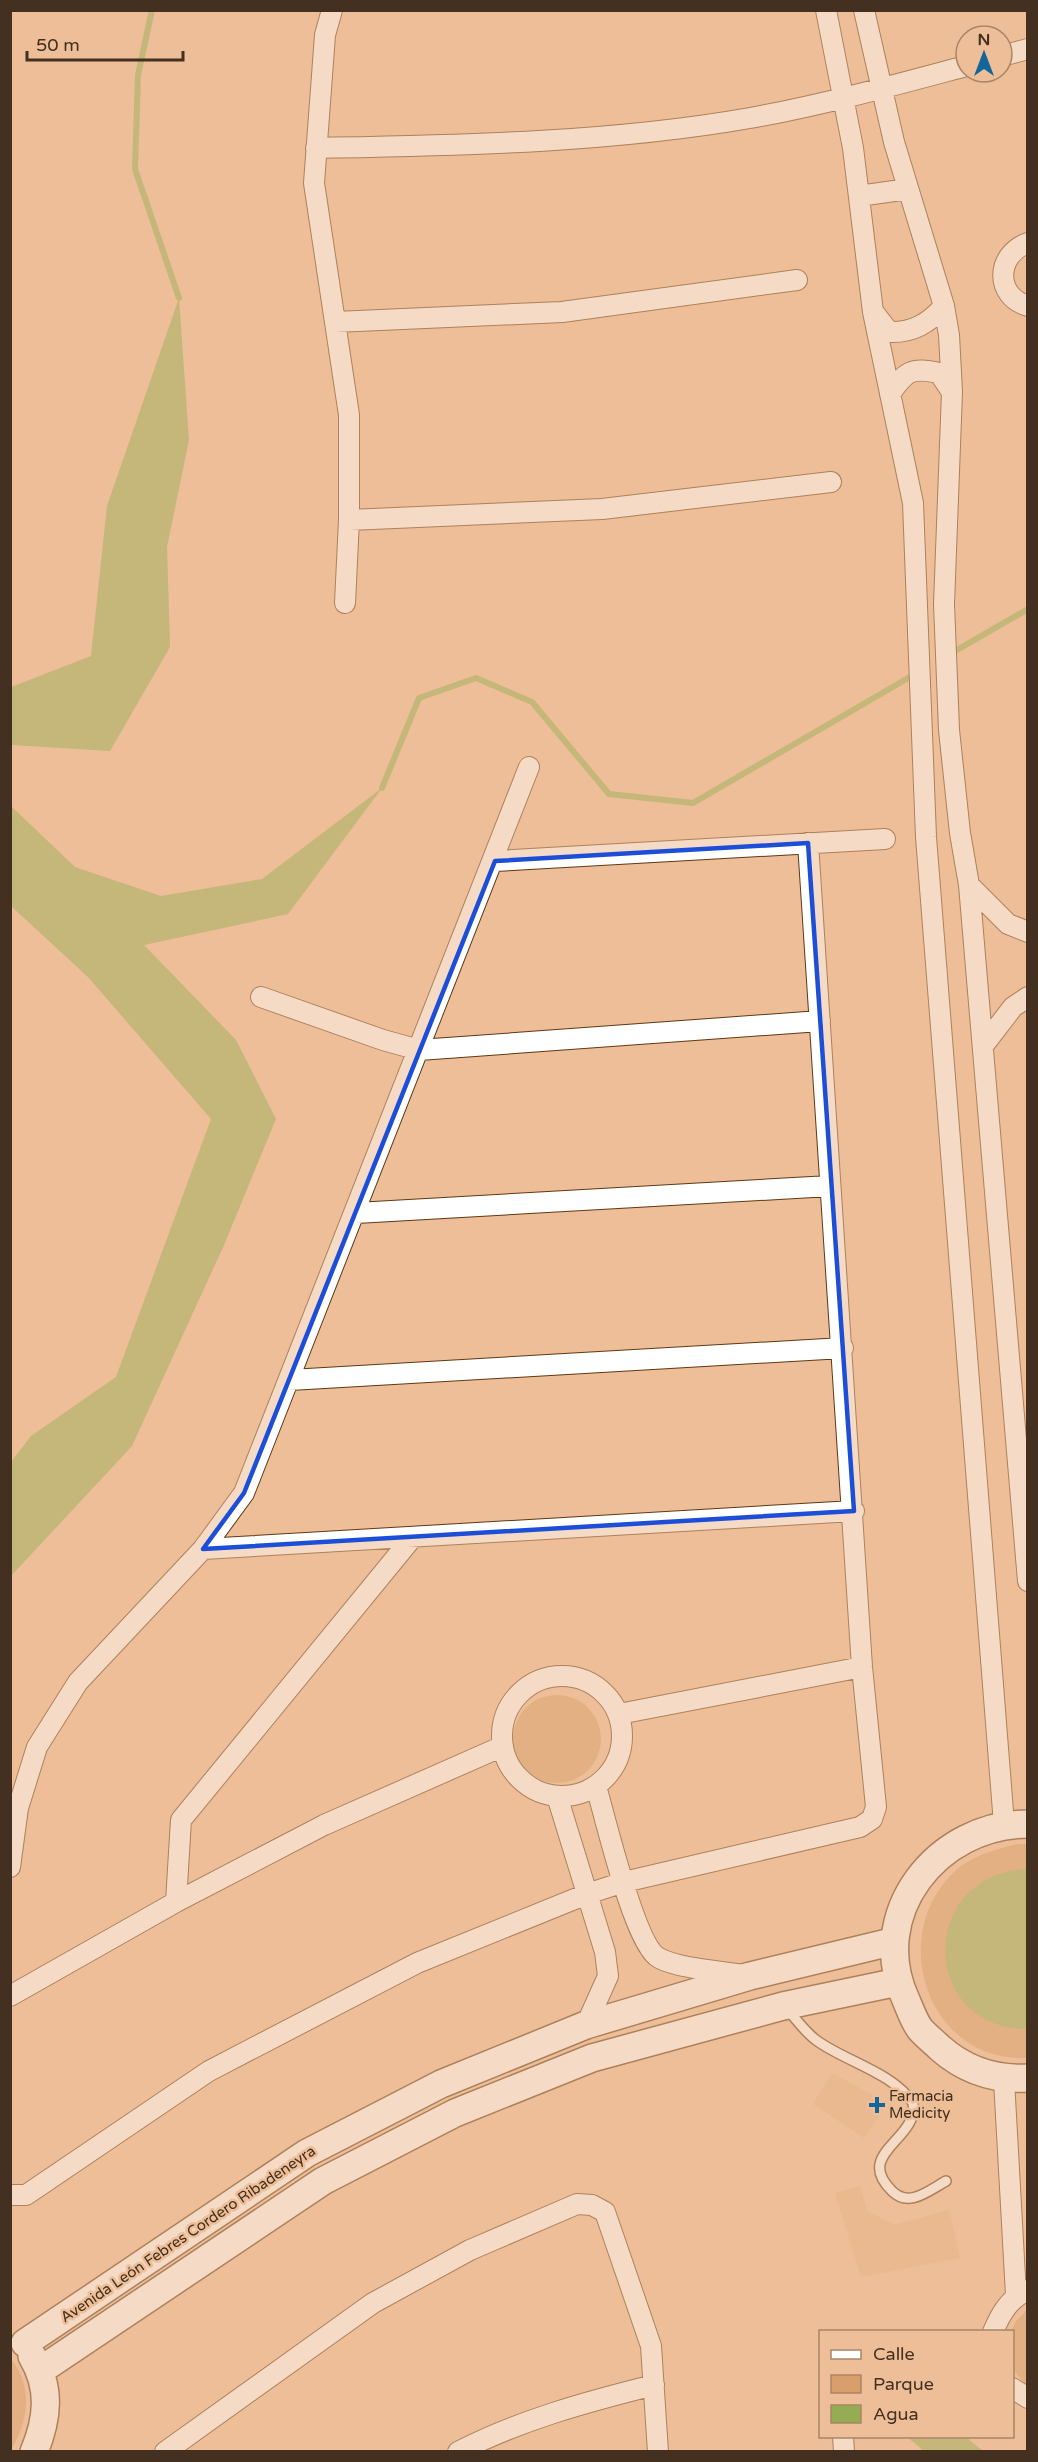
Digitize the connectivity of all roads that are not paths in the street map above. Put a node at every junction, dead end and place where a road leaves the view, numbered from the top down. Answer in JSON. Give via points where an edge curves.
{"nodes":[{"id":1,"x":332,"y":10,"type":"edge"},
{"id":2,"x":825,"y":10,"type":"edge"},
{"id":3,"x":864,"y":10,"type":"edge"},
{"id":4,"x":954,"y":69,"type":"edge"},
{"id":5,"x":882,"y":88,"type":"junction"},
{"id":6,"x":842,"y":96,"type":"junction"},
{"id":7,"x":316,"y":148,"type":"junction"},
{"id":8,"x":908,"y":189,"type":"junction"},
{"id":9,"x":859,"y":196,"type":"junction"},
{"id":10,"x":1028,"y":243,"type":"edge"},
{"id":11,"x":797,"y":280,"type":"dead end"},
{"id":12,"x":944,"y":306,"type":"junction"},
{"id":13,"x":1028,"y":306,"type":"edge"},
{"id":14,"x":873,"y":312,"type":"junction"},
{"id":15,"x":336,"y":322,"type":"junction"},
{"id":16,"x":952,"y":392,"type":"junction"},
{"id":17,"x":890,"y":394,"type":"junction"},
{"id":18,"x":831,"y":482,"type":"dead end"},
{"id":19,"x":349,"y":520,"type":"junction"},
{"id":20,"x":345,"y":603,"type":"dead end"},
{"id":21,"x":529,"y":767,"type":"dead end"},
{"id":22,"x":885,"y":839,"type":"dead end"},
{"id":23,"x":808,"y":843,"type":"junction"},
{"id":24,"x":495,"y":861,"type":"junction"},
{"id":25,"x":969,"y":885,"type":"junction"},
{"id":26,"x":1028,"y":932,"type":"edge"},
{"id":27,"x":261,"y":997,"type":"dead end"},
{"id":28,"x":1028,"y":997,"type":"edge"},
{"id":29,"x":819,"y":1022,"type":"junction"},
{"id":30,"x":983,"y":1046,"type":"junction"},
{"id":31,"x":419,"y":1050,"type":"junction"},
{"id":32,"x":830,"y":1186,"type":"junction"},
{"id":33,"x":356,"y":1213,"type":"junction"},
{"id":34,"x":843,"y":1348,"type":"junction"},
{"id":35,"x":290,"y":1380,"type":"junction"},
{"id":36,"x":854,"y":1511,"type":"junction"},
{"id":37,"x":412,"y":1538,"type":"junction"},
{"id":38,"x":203,"y":1549,"type":"junction"},
{"id":39,"x":1028,"y":1581,"type":"edge"},
{"id":40,"x":862,"y":1666,"type":"junction"},
{"id":41,"x":619,"y":1714,"type":"junction"},
{"id":42,"x":503,"y":1746,"type":"junction"},
{"id":43,"x":596,"y":1786,"type":"junction"},
{"id":44,"x":556,"y":1796,"type":"junction"},
{"id":45,"x":1016,"y":1824,"type":"edge"},
{"id":46,"x":10,"y":1867,"type":"edge"},
{"id":47,"x":624,"y":1882,"type":"junction"},
{"id":48,"x":587,"y":1894,"type":"junction"},
{"id":49,"x":176,"y":1902,"type":"junction"},
{"id":50,"x":895,"y":1941,"type":"junction"},
{"id":51,"x":750,"y":1976,"type":"junction"},
{"id":52,"x":898,"y":1982,"type":"junction"},
{"id":53,"x":10,"y":1996,"type":"edge"},
{"id":54,"x":783,"y":2006,"type":"junction"},
{"id":55,"x":586,"y":2025,"type":"junction"},
{"id":56,"x":1016,"y":2079,"type":"edge"},
{"id":57,"x":946,"y":2181,"type":"dead end"},
{"id":58,"x":10,"y":2195,"type":"edge"},
{"id":59,"x":1022,"y":2292,"type":"edge"},
{"id":60,"x":993,"y":2330,"type":"edge"},
{"id":61,"x":18,"y":2336,"type":"edge"},
{"id":62,"x":41,"y":2370,"type":"junction"},
{"id":63,"x":654,"y":2385,"type":"junction"},
{"id":64,"x":1014,"y":2389,"type":"edge"},
{"id":65,"x":1028,"y":2398,"type":"edge"},
{"id":66,"x":34,"y":2451,"type":"edge"},
{"id":67,"x":165,"y":2451,"type":"edge"},
{"id":68,"x":458,"y":2451,"type":"edge"},
{"id":69,"x":658,"y":2451,"type":"edge"}],
"edges":[{"from":1,"to":7,"type":"street","via":[[326,35]]},
{"from":2,"to":6,"type":"street"},
{"from":3,"to":5,"type":"street"},
{"from":4,"to":5,"type":"street"},
{"from":5,"to":6,"type":"street"},
{"from":5,"to":8,"type":"street"},
{"from":6,"to":7,"type":"street","via":[[752,118],[577,139]]},
{"from":6,"to":9,"type":"street"},
{"from":7,"to":15,"type":"street","via":[[314,183]]},
{"from":8,"to":9,"type":"street"},
{"from":8,"to":12,"type":"street"},
{"from":9,"to":14,"type":"street"},
{"from":10,"to":13,"type":"street","via":[[1018,246],[1007,257],[1003,273],[1010,295]]},
{"from":11,"to":15,"type":"street","via":[[562,312]]},
{"from":12,"to":14,"type":"street","via":[[931,321],[905,333],[889,332]]},
{"from":12,"to":16,"type":"street"},
{"from":14,"to":17,"type":"street"},
{"from":15,"to":19,"type":"street","via":[[349,415]]},
{"from":16,"to":17,"type":"street","via":[[939,373],[919,368],[903,376]]},
{"from":16,"to":25,"type":"street","via":[[944,604],[949,730]]},
{"from":17,"to":45,"type":"street","via":[[913,503],[926,837]]},
{"from":18,"to":19,"type":"street","via":[[602,509]]},
{"from":19,"to":20,"type":"street"},
{"from":21,"to":24,"type":"street"},
{"from":22,"to":23,"type":"street"},
{"from":23,"to":24,"type":"street"},
{"from":23,"to":29,"type":"street"},
{"from":24,"to":31,"type":"street"},
{"from":25,"to":26,"type":"street","via":[[1008,924]]},
{"from":25,"to":30,"type":"street"},
{"from":27,"to":31,"type":"street"},
{"from":28,"to":30,"type":"street","via":[[1013,1007]]},
{"from":29,"to":31,"type":"street"},
{"from":29,"to":32,"type":"street"},
{"from":30,"to":39,"type":"street"},
{"from":31,"to":33,"type":"street"},
{"from":32,"to":33,"type":"street"},
{"from":32,"to":34,"type":"street"},
{"from":33,"to":35,"type":"street"},
{"from":34,"to":35,"type":"street"},
{"from":34,"to":36,"type":"street"},
{"from":35,"to":38,"type":"street","via":[[244,1493]]},
{"from":36,"to":37,"type":"street"},
{"from":36,"to":40,"type":"street"},
{"from":37,"to":38,"type":"street"},
{"from":37,"to":49,"type":"street","via":[[181,1820]]},
{"from":38,"to":46,"type":"street","via":[[78,1682],[37,1747],[18,1808]]},
{"from":40,"to":41,"type":"street"},
{"from":40,"to":47,"type":"street","via":[[876,1807],[872,1819],[860,1827]]},
{"from":41,"to":42,"type":"street","via":[[601,1691],[575,1678],[537,1682],[509,1708]]},
{"from":41,"to":43,"type":"street","via":[[621,1754],[611,1772]]},
{"from":42,"to":44,"type":"street","via":[[509,1765],[521,1780]]},
{"from":42,"to":49,"type":"street","via":[[324,1825]]},
{"from":43,"to":44,"type":"street","via":[[577,1795]]},
{"from":43,"to":47,"type":"street"},
{"from":44,"to":48,"type":"street"},
{"from":45,"to":50,"type":"street","via":[[963,1838],[929,1864],[905,1900]]},
{"from":47,"to":48,"type":"street"},
{"from":47,"to":51,"type":"street","via":[[648,1949],[658,1958]]},
{"from":48,"to":55,"type":"street","via":[[605,1952],[608,1976]]},
{"from":48,"to":58,"type":"street","via":[[417,1963],[209,2071],[26,2195]]},
{"from":49,"to":53,"type":"street"},
{"from":50,"to":51,"type":"street","name":"Avenida León Febres Cordero Ribadeneyra"},
{"from":50,"to":52,"type":"street"},
{"from":51,"to":55,"type":"street","name":"Avenida León Febres Cordero Ribadeneyra"},
{"from":52,"to":54,"type":"street","name":"Avenida León Febres Cordero Ribadeneyra"},
{"from":52,"to":56,"type":"street","via":[[919,2028],[957,2063]]},
{"from":54,"to":57,"type":"lane","via":[[816,2040],[860,2063],[913,2103],[912,2120],[880,2162],[881,2178],[888,2188],[899,2199],[908,2200]]},
{"from":54,"to":62,"type":"street","name":"Avenida León Febres Cordero Ribadeneyra","via":[[591,2058],[455,2113],[323,2181]]},
{"from":55,"to":61,"type":"street","name":"Avenida León Febres Cordero Ribadeneyra","via":[[441,2084],[307,2153]]},
{"from":56,"to":59,"type":"street"},
{"from":59,"to":60,"type":"street","via":[[1001,2312]]},
{"from":61,"to":62,"type":"street"},
{"from":62,"to":66,"type":"street","via":[[47,2398],[45,2426]]},
{"from":63,"to":67,"type":"street","via":[[651,2346],[605,2212],[592,2205],[577,2204],[470,2250],[373,2303]]},
{"from":63,"to":68,"type":"street","via":[[576,2405],[492,2434]]},
{"from":63,"to":69,"type":"street"},
{"from":64,"to":65,"type":"street"}]}
